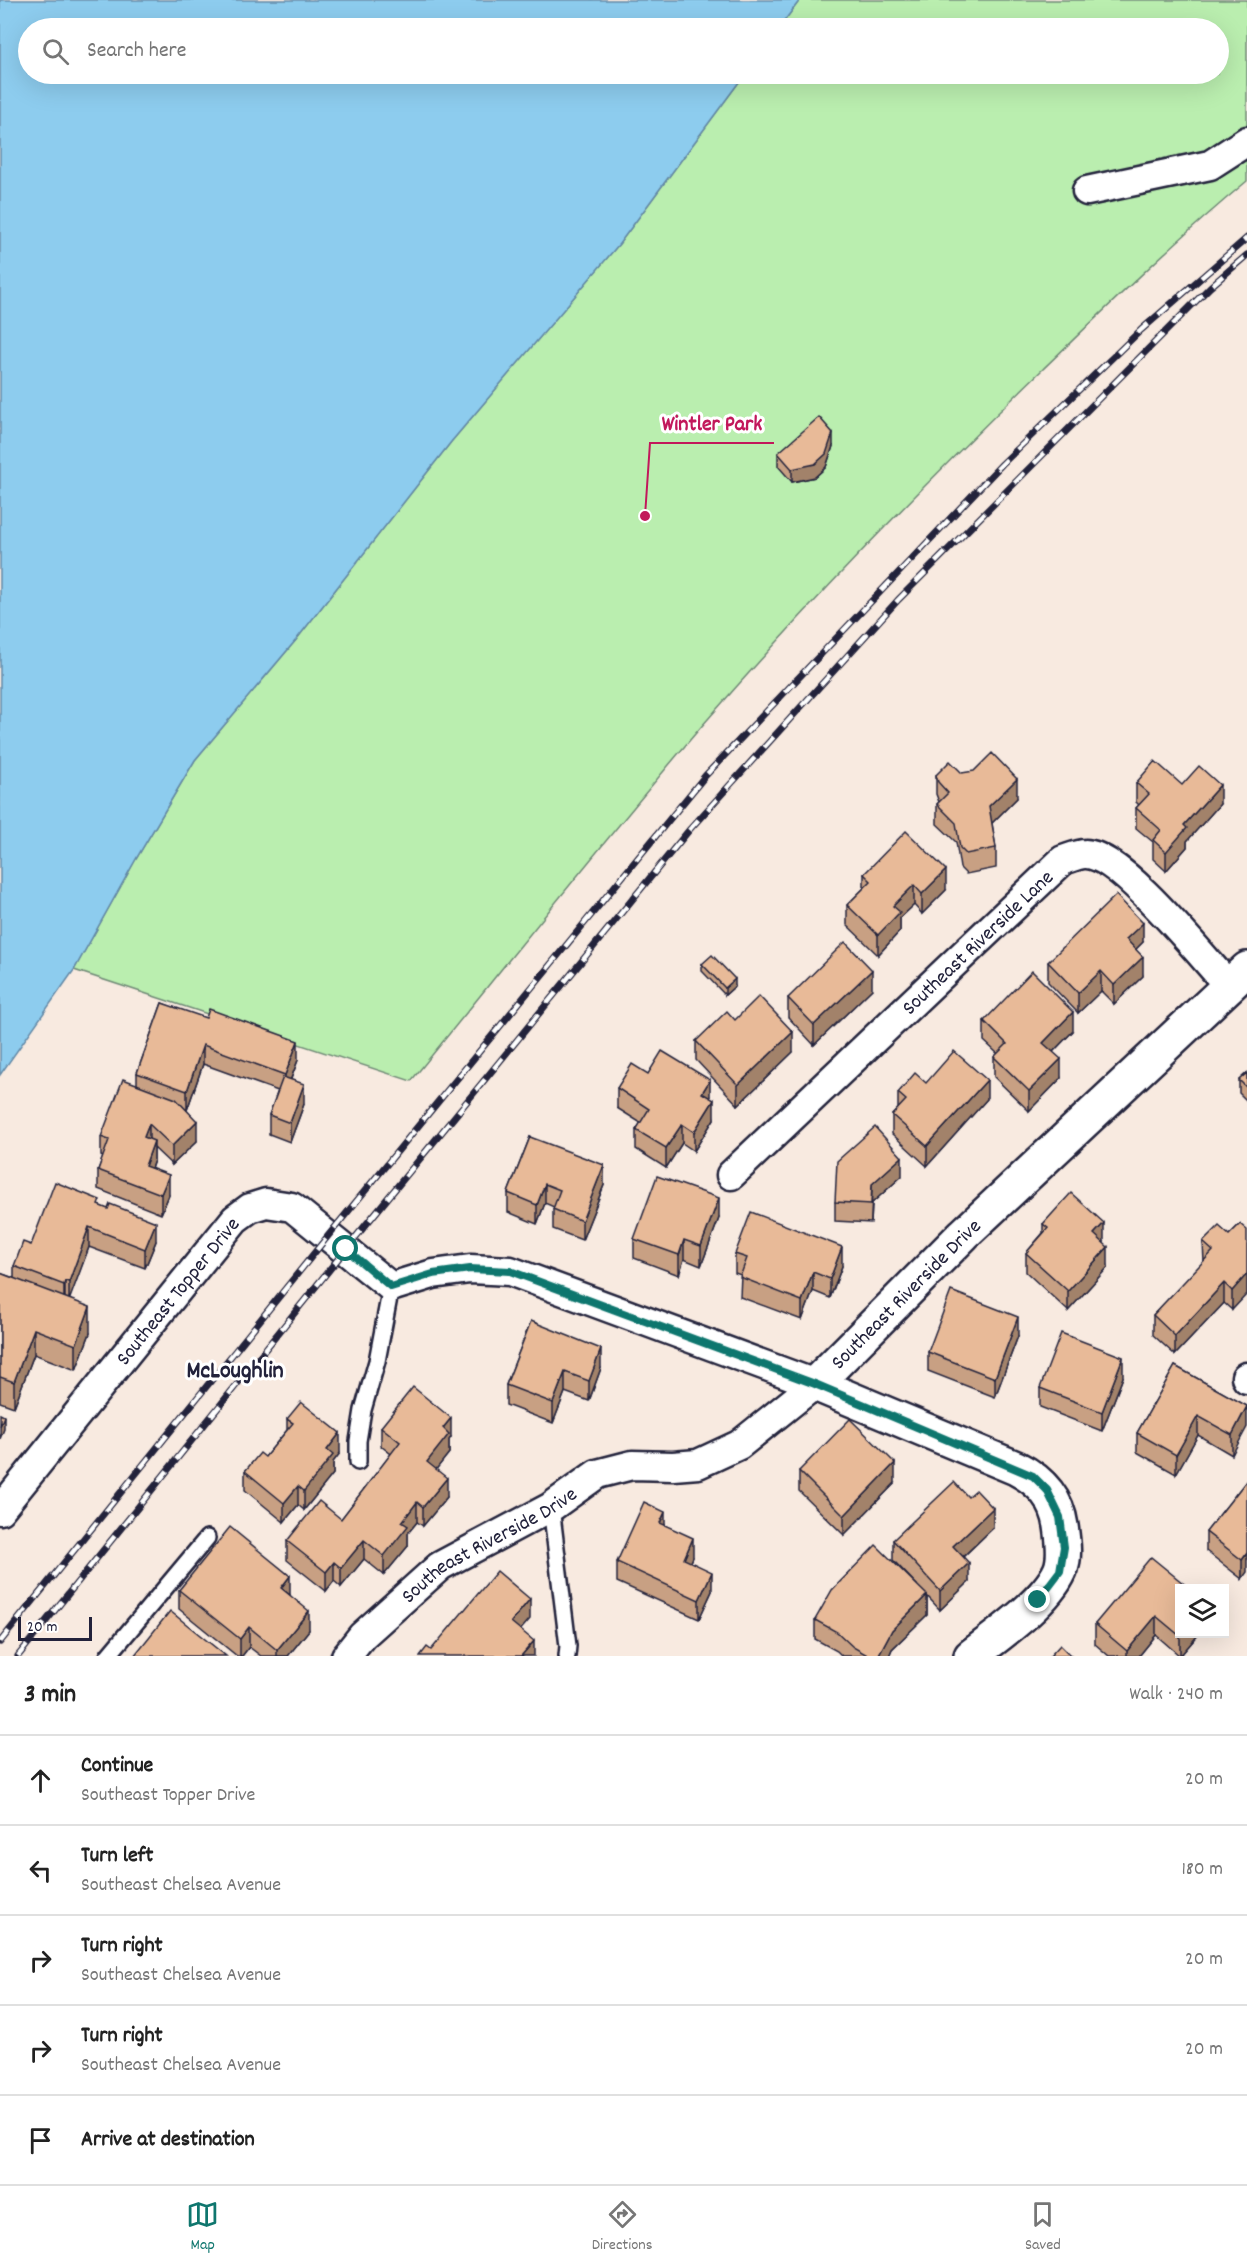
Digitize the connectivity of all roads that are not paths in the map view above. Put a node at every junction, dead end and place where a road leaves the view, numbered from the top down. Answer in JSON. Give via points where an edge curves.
{"nodes":[{"id":1,"x":1247,"y":141,"type":"edge"},
{"id":2,"x":1087,"y":191,"type":"dead end"},
{"id":3,"x":1238,"y":978,"type":"edge"},
{"id":4,"x":731,"y":1175,"type":"dead end"},
{"id":5,"x":391,"y":1287,"type":"junction"},
{"id":6,"x":815,"y":1384,"type":"junction"},
{"id":7,"x":358,"y":1462,"type":"dead end"},
{"id":8,"x":551,"y":1507,"type":"junction"},
{"id":9,"x":0,"y":1510,"type":"edge"},
{"id":10,"x":207,"y":1538,"type":"dead end"},
{"id":11,"x":108,"y":1656,"type":"edge"},
{"id":12,"x":346,"y":1656,"type":"edge"},
{"id":13,"x":567,"y":1656,"type":"edge"},
{"id":14,"x":971,"y":1656,"type":"edge"}],
"edges":[{"from":1,"to":2,"type":"street","via":[[1210,165]]},
{"from":3,"to":4,"type":"street","name":"Southeast Riverside Lane","via":[[1133,880],[1106,861],[1086,854],[1063,860]]},
{"from":3,"to":6,"type":"street","name":"Southeast Riverside Drive","via":[[964,1234]]},
{"from":5,"to":6,"type":"street","via":[[433,1274],[470,1269],[510,1271]]},
{"from":5,"to":7,"type":"lane","via":[[363,1410]]},
{"from":5,"to":9,"type":"street","name":"Southeast Topper Drive","via":[[292,1207],[266,1203],[250,1208],[235,1220]]},
{"from":6,"to":8,"type":"street","name":"Southeast Riverside Drive","via":[[739,1445],[718,1455],[698,1464],[632,1465],[597,1474]]},
{"from":6,"to":14,"type":"street","via":[[1016,1467],[1047,1490],[1060,1517],[1064,1547],[1060,1571],[1038,1600]]},
{"from":8,"to":12,"type":"street","name":"Southeast Riverside Drive","via":[[440,1566],[362,1636]]},
{"from":8,"to":13,"type":"lane"},
{"from":10,"to":11,"type":"lane"}]}
